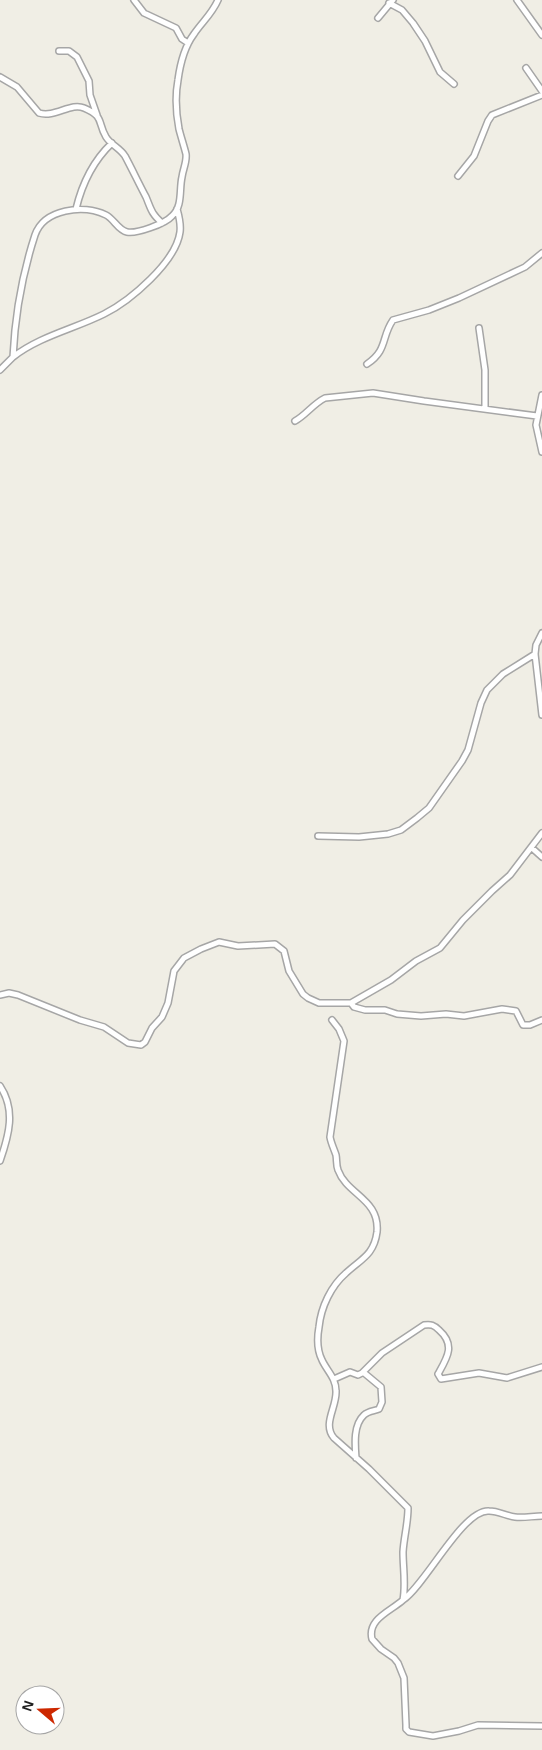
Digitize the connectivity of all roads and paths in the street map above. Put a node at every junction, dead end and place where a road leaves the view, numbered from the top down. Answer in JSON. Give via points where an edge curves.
{"nodes":[{"id":1,"x":134,"y":0,"type":"edge"},
{"id":2,"x":218,"y":0,"type":"edge"},
{"id":3,"x":517,"y":0,"type":"edge"},
{"id":4,"x":391,"y":2,"type":"edge"},
{"id":5,"x":378,"y":18,"type":"dead end"},
{"id":6,"x":542,"y":35,"type":"edge"},
{"id":7,"x":188,"y":43,"type":"junction"},
{"id":8,"x":59,"y":51,"type":"dead end"},
{"id":9,"x":526,"y":68,"type":"dead end"},
{"id":10,"x":0,"y":77,"type":"edge"},
{"id":11,"x":454,"y":84,"type":"dead end"},
{"id":12,"x":542,"y":93,"type":"edge"},
{"id":13,"x":97,"y":115,"type":"junction"},
{"id":14,"x":112,"y":143,"type":"junction"},
{"id":15,"x":458,"y":176,"type":"dead end"},
{"id":16,"x":76,"y":209,"type":"junction"},
{"id":17,"x":177,"y":209,"type":"junction"},
{"id":18,"x":162,"y":223,"type":"junction"},
{"id":19,"x":542,"y":253,"type":"edge"},
{"id":20,"x":479,"y":328,"type":"dead end"},
{"id":21,"x":13,"y":357,"type":"junction"},
{"id":22,"x":367,"y":364,"type":"dead end"},
{"id":23,"x":0,"y":370,"type":"edge"},
{"id":24,"x":542,"y":394,"type":"edge"},
{"id":25,"x":485,"y":408,"type":"junction"},
{"id":26,"x":537,"y":416,"type":"junction"},
{"id":27,"x":295,"y":421,"type":"dead end"},
{"id":28,"x":542,"y":452,"type":"edge"},
{"id":29,"x":542,"y":633,"type":"edge"},
{"id":30,"x":535,"y":654,"type":"junction"},
{"id":31,"x":542,"y":715,"type":"edge"},
{"id":32,"x":542,"y":833,"type":"edge"},
{"id":33,"x":318,"y":836,"type":"dead end"},
{"id":34,"x":532,"y":848,"type":"junction"},
{"id":35,"x":542,"y":858,"type":"edge"},
{"id":36,"x":0,"y":995,"type":"edge"},
{"id":37,"x":350,"y":1003,"type":"junction"},
{"id":38,"x":332,"y":1020,"type":"dead end"},
{"id":39,"x":542,"y":1020,"type":"edge"},
{"id":40,"x":0,"y":1086,"type":"edge"},
{"id":41,"x":0,"y":1161,"type":"edge"},
{"id":42,"x":542,"y":1368,"type":"edge"},
{"id":43,"x":363,"y":1372,"type":"junction"},
{"id":44,"x":334,"y":1379,"type":"junction"},
{"id":45,"x":356,"y":1458,"type":"junction"},
{"id":46,"x":542,"y":1516,"type":"edge"},
{"id":47,"x":403,"y":1600,"type":"junction"},
{"id":48,"x":542,"y":1726,"type":"edge"}],
"edges":[{"from":1,"to":7,"type":"street","via":[[144,14],[176,28]]},
{"from":2,"to":7,"type":"street"},
{"from":3,"to":6,"type":"street"},
{"from":4,"to":5,"type":"street"},
{"from":4,"to":11,"type":"street","via":[[414,23],[440,72]]},
{"from":7,"to":17,"type":"street","via":[[176,88],[177,115],[186,157]]},
{"from":8,"to":13,"type":"street","via":[[69,51],[77,57],[89,81]]},
{"from":9,"to":12,"type":"street"},
{"from":10,"to":13,"type":"street","via":[[17,87],[40,113],[53,114],[77,106]]},
{"from":12,"to":15,"type":"street","via":[[492,115],[474,156]]},
{"from":13,"to":14,"type":"street"},
{"from":14,"to":16,"type":"street","via":[[83,184]]},
{"from":14,"to":18,"type":"street","via":[[124,155],[151,212]]},
{"from":16,"to":18,"type":"street","via":[[101,213],[127,232]]},
{"from":16,"to":21,"type":"street","via":[[45,219],[36,231],[18,301]]},
{"from":17,"to":18,"type":"street"},
{"from":17,"to":21,"type":"street","via":[[181,228],[176,244],[163,265],[142,287],[104,314],[43,339]]},
{"from":19,"to":22,"type":"street","via":[[525,267],[480,288],[429,310],[393,320],[377,357]]},
{"from":20,"to":25,"type":"street","via":[[485,370]]},
{"from":21,"to":23,"type":"street"},
{"from":24,"to":26,"type":"street"},
{"from":25,"to":26,"type":"street"},
{"from":25,"to":27,"type":"street","via":[[366,393],[325,398]]},
{"from":26,"to":28,"type":"street","via":[[537,436]]},
{"from":29,"to":30,"type":"street"},
{"from":30,"to":31,"type":"street"},
{"from":30,"to":33,"type":"street","via":[[503,674],[487,690],[462,761],[429,808],[401,830],[388,834]]},
{"from":32,"to":34,"type":"street"},
{"from":34,"to":35,"type":"street"},
{"from":34,"to":37,"type":"street","via":[[440,948]]},
{"from":36,"to":37,"type":"street","via":[[18,995],[104,1027],[128,1043],[141,1045],[162,1017],[178,964],[218,942],[238,946],[280,946],[292,976],[308,998],[319,1003]]},
{"from":37,"to":39,"type":"street","via":[[366,1010],[420,1016],[464,1016],[502,1009],[516,1012],[524,1026]]},
{"from":38,"to":44,"type":"street","via":[[344,1041],[331,1143],[338,1170],[369,1204],[377,1226],[369,1254],[339,1280],[322,1315],[318,1346],[321,1360]]},
{"from":40,"to":41,"type":"street","via":[[8,1102],[10,1121]]},
{"from":42,"to":43,"type":"street","via":[[507,1378],[479,1373],[441,1379],[438,1374],[448,1355],[449,1344],[443,1333],[429,1324],[382,1353]]},
{"from":43,"to":44,"type":"street","via":[[358,1375],[350,1372]]},
{"from":43,"to":45,"type":"street","via":[[380,1387],[382,1402],[378,1409],[364,1415],[359,1422]]},
{"from":44,"to":45,"type":"street","via":[[336,1392],[330,1415],[331,1434]]},
{"from":45,"to":47,"type":"street","via":[[408,1508]]},
{"from":46,"to":47,"type":"street","via":[[517,1517],[489,1511],[476,1515],[454,1535],[412,1594]]},
{"from":47,"to":48,"type":"street","via":[[377,1619],[371,1635],[375,1643],[398,1663],[404,1678],[406,1729],[409,1732],[433,1736],[478,1725]]}]}
